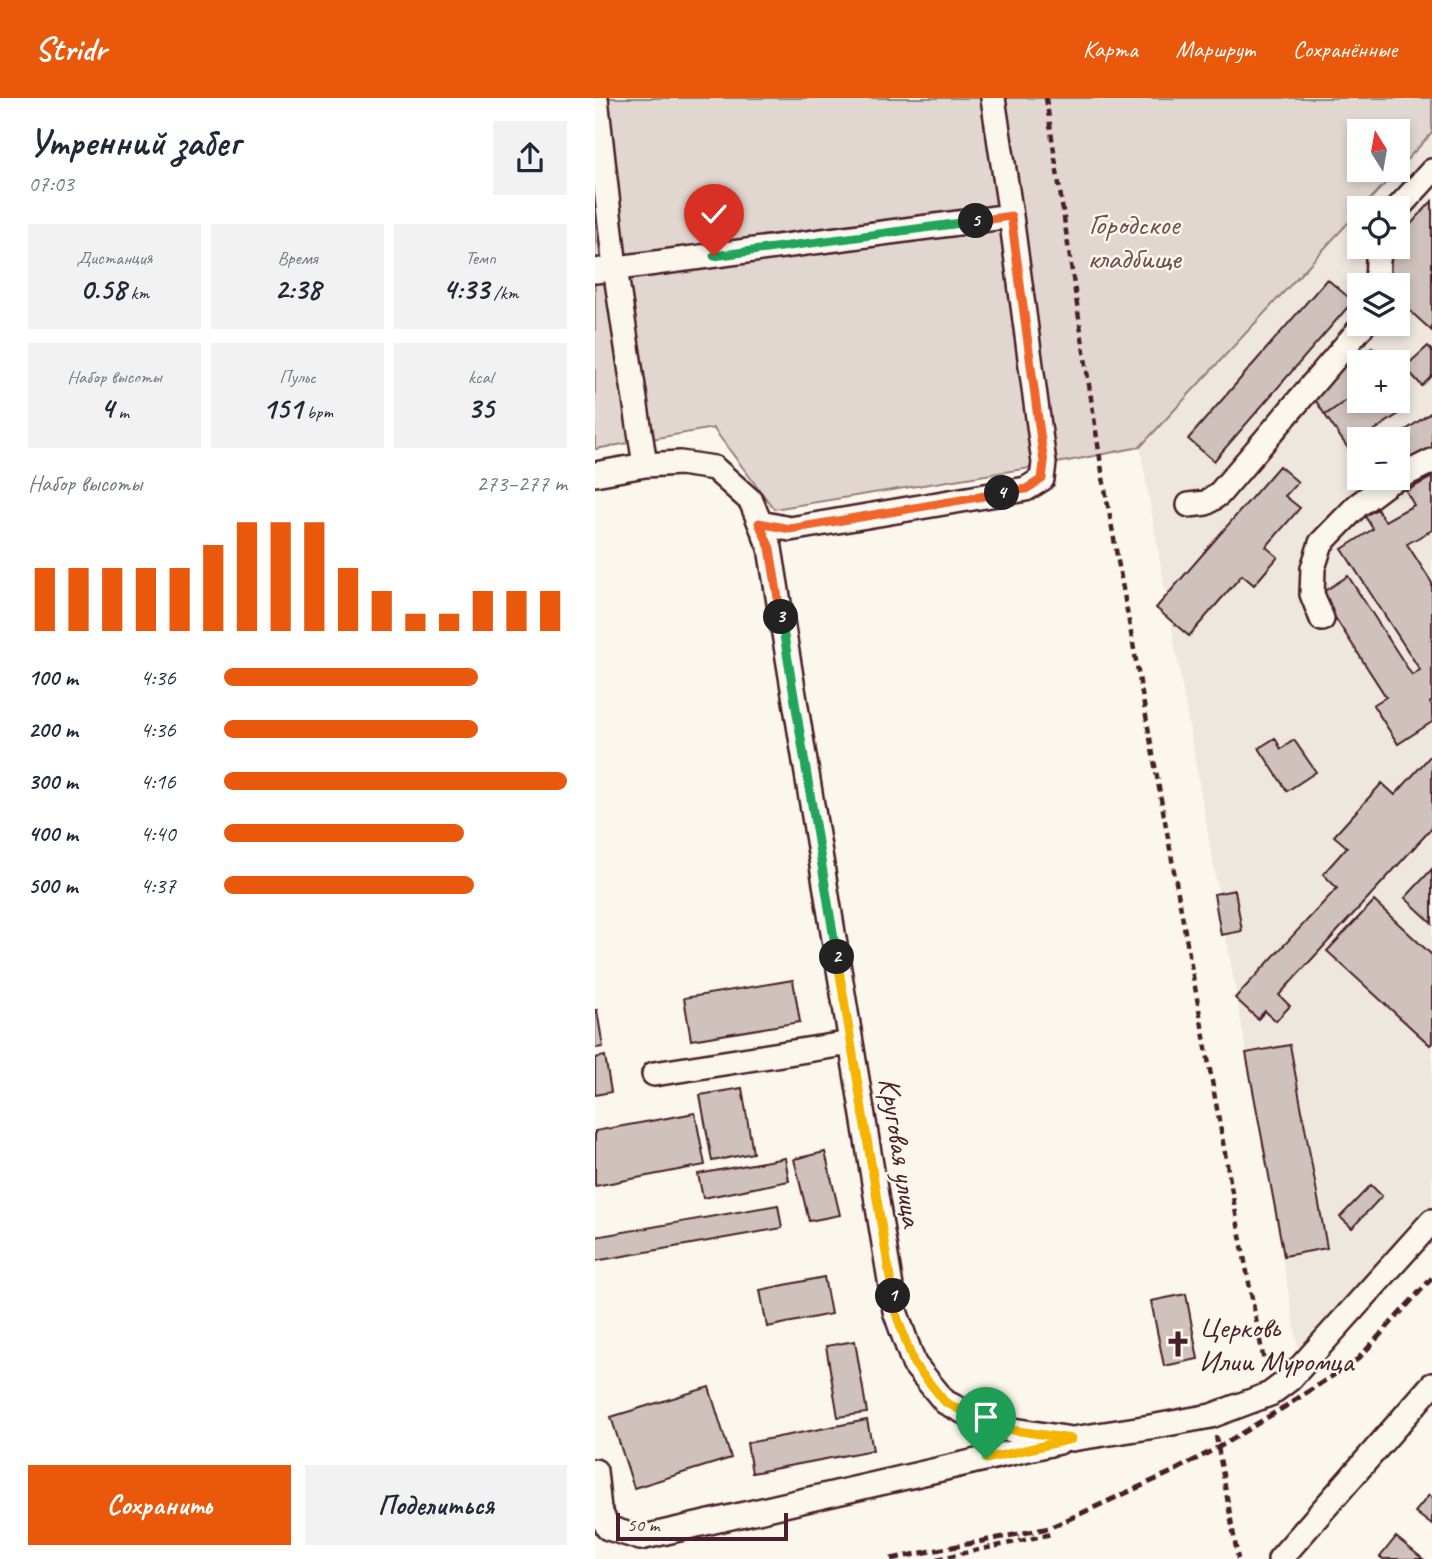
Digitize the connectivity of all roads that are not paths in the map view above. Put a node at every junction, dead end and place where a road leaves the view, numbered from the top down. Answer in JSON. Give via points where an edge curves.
{"nodes":[{"id":1,"x":596,"y":98,"type":"edge"},
{"id":2,"x":993,"y":98,"type":"edge"},
{"id":3,"x":1432,"y":171,"type":"edge"},
{"id":4,"x":1409,"y":196,"type":"edge"},
{"id":5,"x":1011,"y":216,"type":"junction"},
{"id":6,"x":605,"y":270,"type":"edge"},
{"id":7,"x":1354,"y":336,"type":"edge"},
{"id":8,"x":1432,"y":461,"type":"edge"},
{"id":9,"x":645,"y":465,"type":"junction"},
{"id":10,"x":1410,"y":472,"type":"edge"},
{"id":11,"x":595,"y":474,"type":"edge"},
{"id":12,"x":1378,"y":490,"type":"edge"},
{"id":13,"x":1189,"y":505,"type":"dead end"},
{"id":14,"x":759,"y":523,"type":"junction"},
{"id":15,"x":1322,"y":618,"type":"dead end"},
{"id":16,"x":851,"y":1043,"type":"junction"},
{"id":17,"x":654,"y":1074,"type":"dead end"},
{"id":18,"x":1432,"y":1221,"type":"edge"},
{"id":19,"x":1432,"y":1385,"type":"edge"},
{"id":20,"x":1072,"y":1439,"type":"junction"},
{"id":21,"x":595,"y":1471,"type":"edge"},
{"id":22,"x":1280,"y":1559,"type":"edge"}],
"edges":[{"from":1,"to":6,"type":"street"},
{"from":2,"to":5,"type":"street"},
{"from":3,"to":4,"type":"street"},
{"from":5,"to":6,"type":"street"},
{"from":5,"to":14,"type":"street","via":[[1044,463],[1042,479],[1026,489],[790,529]]},
{"from":6,"to":9,"type":"street"},
{"from":7,"to":13,"type":"street","via":[[1219,494],[1206,503]]},
{"from":8,"to":10,"type":"street"},
{"from":9,"to":11,"type":"street","name":"Круговая улица"},
{"from":9,"to":14,"type":"street","name":"Круговая улица","via":[[680,463],[714,468],[751,501]]},
{"from":12,"to":15,"type":"street","via":[[1321,542],[1312,594]]},
{"from":14,"to":16,"type":"street","name":"Круговая улица","via":[[770,548]]},
{"from":16,"to":17,"type":"street"},
{"from":16,"to":20,"type":"street","name":"Круговая улица","via":[[895,1311],[914,1364],[945,1402],[993,1427]]},
{"from":18,"to":20,"type":"street","name":"Круговая улица","via":[[1290,1380],[1270,1394],[1211,1416]]},
{"from":19,"to":22,"type":"street"},
{"from":20,"to":21,"type":"street","via":[[641,1538],[608,1528],[599,1509]]}]}
